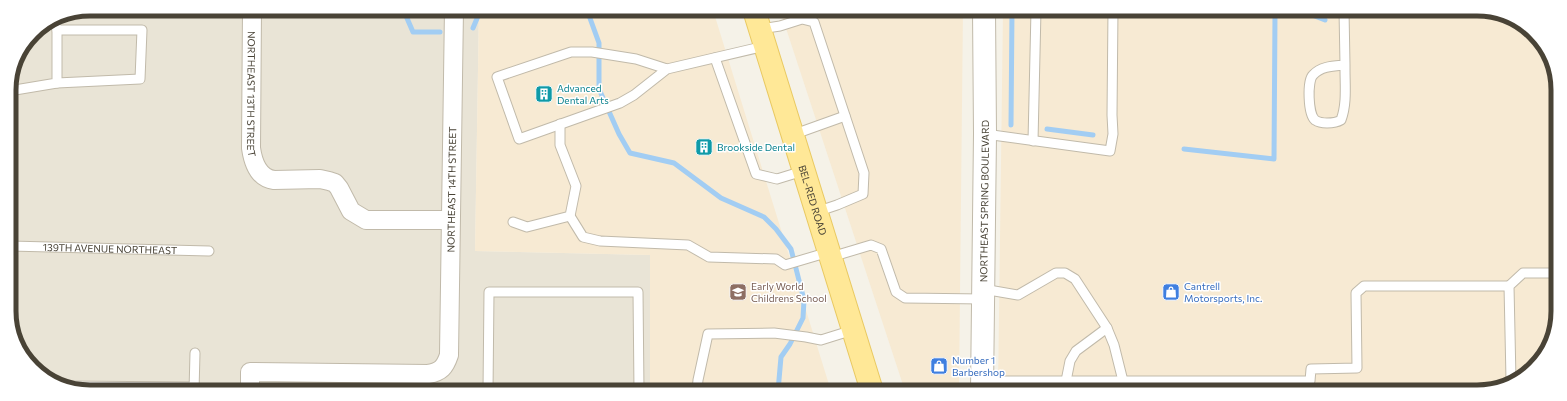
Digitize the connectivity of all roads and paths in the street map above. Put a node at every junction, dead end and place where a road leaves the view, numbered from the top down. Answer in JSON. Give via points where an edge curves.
{"nodes":[{"id":1,"x":252,"y":16,"type":"edge"},
{"id":2,"x":454,"y":16,"type":"edge"},
{"id":3,"x":984,"y":16,"type":"edge"},
{"id":4,"x":1036,"y":16,"type":"edge"},
{"id":5,"x":1113,"y":16,"type":"edge"},
{"id":6,"x":1344,"y":16,"type":"edge"},
{"id":7,"x":56,"y":25,"type":"edge"},
{"id":8,"x":759,"y":28,"type":"edge"},
{"id":9,"x":57,"y":30,"type":"junction"},
{"id":10,"x":715,"y":58,"type":"junction"},
{"id":11,"x":1345,"y":65,"type":"junction"},
{"id":12,"x":666,"y":69,"type":"junction"},
{"id":13,"x":57,"y":84,"type":"junction"},
{"id":14,"x":16,"y":90,"type":"edge"},
{"id":15,"x":845,"y":116,"type":"junction"},
{"id":16,"x":560,"y":124,"type":"junction"},
{"id":17,"x":985,"y":134,"type":"junction"},
{"id":18,"x":792,"y":135,"type":"junction"},
{"id":19,"x":1033,"y":141,"type":"junction"},
{"id":20,"x":803,"y":171,"type":"junction"},
{"id":21,"x":816,"y":212,"type":"junction"},
{"id":22,"x":570,"y":216,"type":"junction"},
{"id":23,"x":450,"y":220,"type":"junction"},
{"id":24,"x":513,"y":222,"type":"dead end"},
{"id":25,"x":16,"y":246,"type":"edge"},
{"id":26,"x":209,"y":251,"type":"dead end"},
{"id":27,"x":830,"y":255,"type":"junction"},
{"id":28,"x":1551,"y":272,"type":"edge"},
{"id":29,"x":1510,"y":286,"type":"junction"},
{"id":30,"x":983,"y":294,"type":"junction"},
{"id":31,"x":1107,"y":328,"type":"junction"},
{"id":32,"x":853,"y":330,"type":"junction"},
{"id":33,"x":195,"y":352,"type":"dead end"},
{"id":34,"x":1511,"y":376,"type":"edge"},
{"id":35,"x":1066,"y":381,"type":"junction"},
{"id":36,"x":1123,"y":381,"type":"junction"},
{"id":37,"x":194,"y":385,"type":"edge"},
{"id":38,"x":250,"y":385,"type":"edge"},
{"id":39,"x":488,"y":385,"type":"edge"},
{"id":40,"x":638,"y":385,"type":"edge"},
{"id":41,"x":698,"y":385,"type":"edge"},
{"id":42,"x":870,"y":385,"type":"edge"},
{"id":43,"x":982,"y":385,"type":"edge"},
{"id":44,"x":999,"y":385,"type":"edge"}],
"edges":[{"from":1,"to":23,"type":"street","name":"NORTHEAST 13TH STREET","via":[[251,148],[252,161],[263,175],[274,180],[320,179],[335,183],[351,211],[366,220]]},
{"from":2,"to":23,"type":"street","name":"NORTHEAST 14TH STREET"},
{"from":3,"to":17,"type":"street","name":"NORTHEAST SPRING BOULEVARD"},
{"from":4,"to":19,"type":"lane"},
{"from":5,"to":19,"type":"lane","via":[[1113,134],[1110,151]]},
{"from":6,"to":11,"type":"lane"},
{"from":7,"to":9,"type":"lane"},
{"from":8,"to":10,"type":"lane"},
{"from":8,"to":15,"type":"lane","via":[[780,26],[802,19],[814,22]]},
{"from":8,"to":18,"type":"main road","name":"BEL-RED ROAD"},
{"from":9,"to":13,"type":"lane"},
{"from":9,"to":13,"type":"lane","via":[[142,30],[140,79]]},
{"from":10,"to":12,"type":"lane"},
{"from":10,"to":20,"type":"lane","via":[[756,174],[777,179]]},
{"from":11,"to":11,"type":"lane","via":[[1345,107],[1341,120],[1333,123],[1315,120],[1310,106],[1312,75],[1322,68]]},
{"from":12,"to":16,"type":"lane","via":[[620,103]]},
{"from":12,"to":16,"type":"lane","via":[[636,59],[592,52],[571,52],[497,77],[519,139]]},
{"from":13,"to":14,"type":"lane"},
{"from":15,"to":18,"type":"lane"},
{"from":15,"to":21,"type":"lane","via":[[864,173],[863,194]]},
{"from":16,"to":22,"type":"lane","via":[[560,145],[576,186]]},
{"from":17,"to":19,"type":"lane"},
{"from":17,"to":30,"type":"street","name":"NORTHEAST SPRING BOULEVARD"},
{"from":18,"to":20,"type":"main road","name":"BEL-RED ROAD"},
{"from":20,"to":21,"type":"main road","name":"BEL-RED ROAD"},
{"from":21,"to":27,"type":"main road","name":"BEL-RED ROAD"},
{"from":22,"to":24,"type":"lane","via":[[527,226]]},
{"from":22,"to":27,"type":"lane","via":[[582,237],[600,241],[688,245],[709,257],[776,259],[785,265]]},
{"from":23,"to":38,"type":"street","name":"NORTHEAST 14TH STREET","via":[[449,355],[443,369],[428,374],[250,372]]},
{"from":25,"to":26,"type":"lane","name":"139TH AVENUE NORTHEAST"},
{"from":27,"to":30,"type":"lane","via":[[871,245],[881,249],[896,292],[905,298]]},
{"from":27,"to":32,"type":"main road","name":"BEL-RED ROAD"},
{"from":28,"to":29,"type":"lane","via":[[1523,273]]},
{"from":29,"to":34,"type":"lane"},
{"from":29,"to":36,"type":"lane","via":[[1364,286],[1356,293],[1357,368],[1311,369],[1310,381]]},
{"from":30,"to":31,"type":"lane","via":[[1018,295],[1045,278],[1056,273],[1065,273],[1076,279]]},
{"from":30,"to":43,"type":"street","name":"NORTHEAST SPRING BOULEVARD"},
{"from":31,"to":35,"type":"lane","via":[[1076,351],[1070,361]]},
{"from":31,"to":36,"type":"lane","via":[[1114,344]]},
{"from":32,"to":41,"type":"lane","via":[[821,340],[774,333],[708,334]]},
{"from":32,"to":42,"type":"main road","name":"BEL-RED ROAD"},
{"from":33,"to":37,"type":"lane"},
{"from":35,"to":36,"type":"lane"},
{"from":35,"to":44,"type":"lane"},
{"from":39,"to":40,"type":"lane","via":[[490,292],[638,292]]}]}
